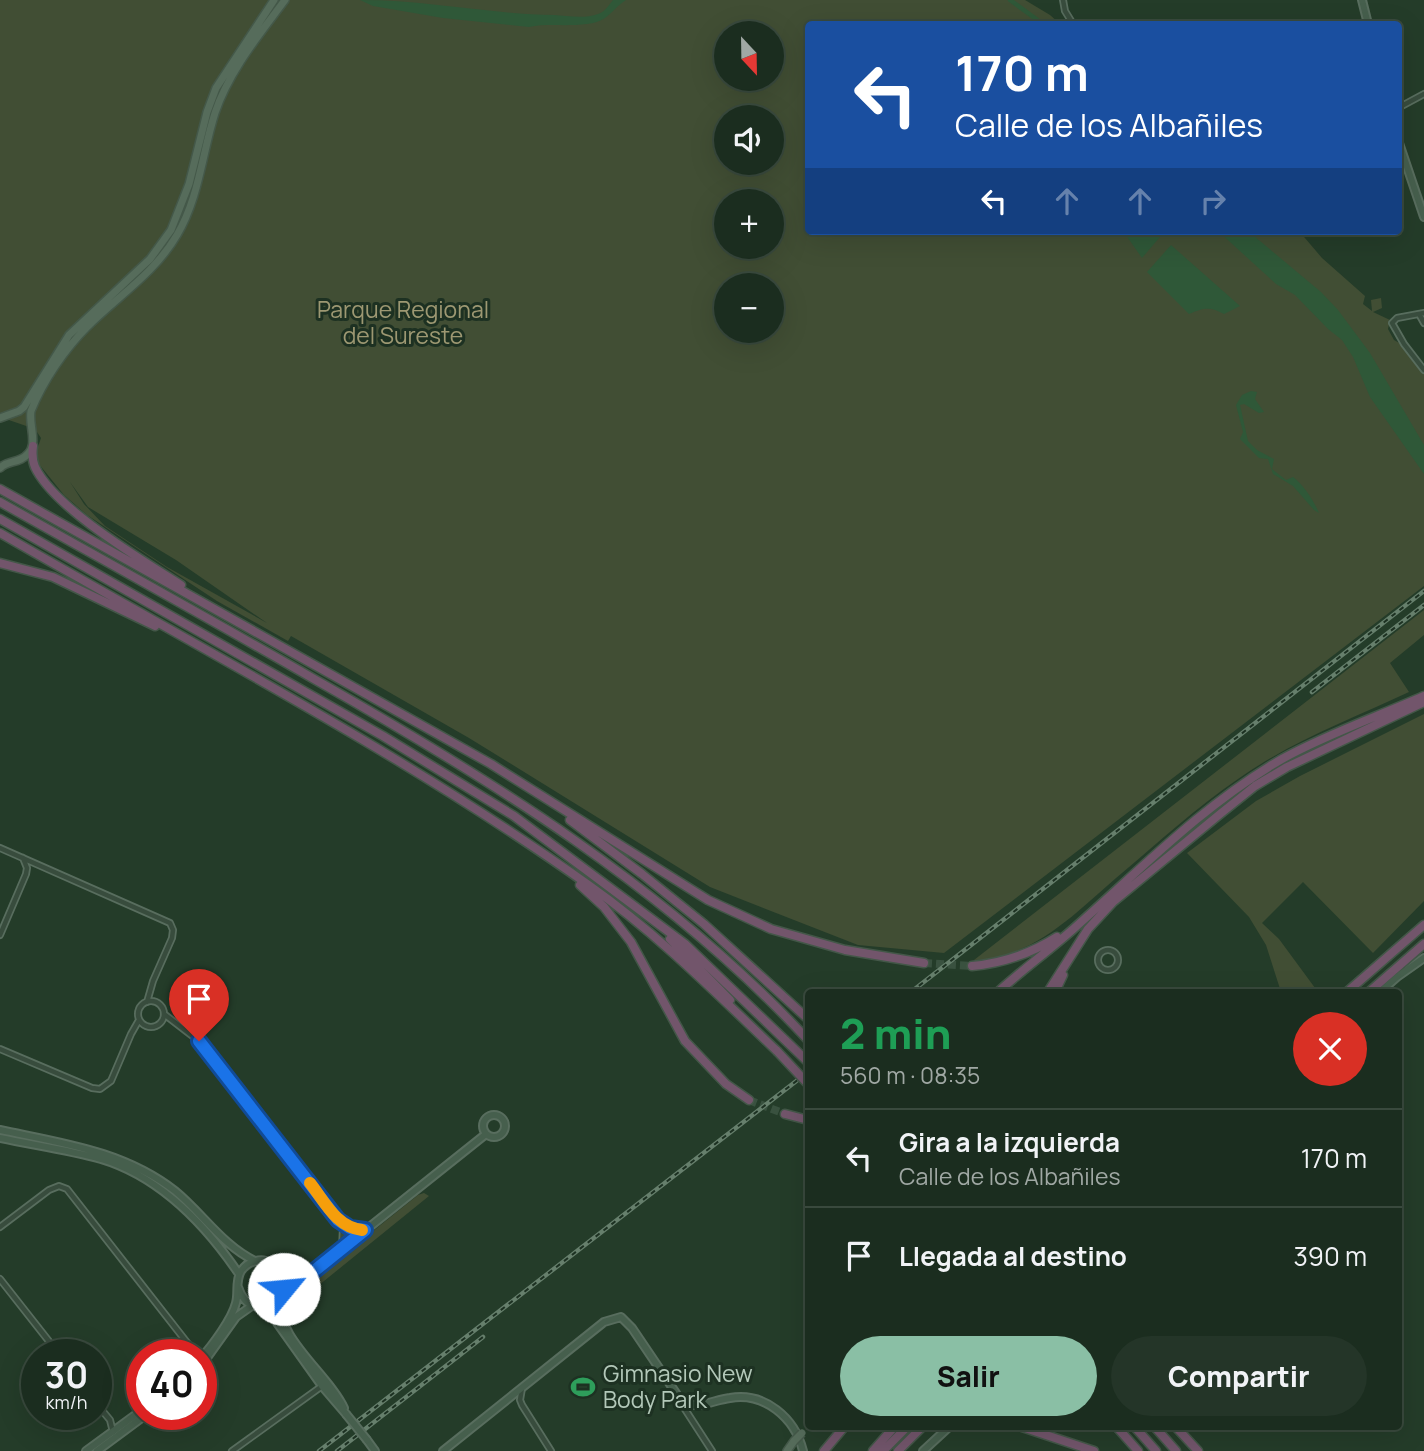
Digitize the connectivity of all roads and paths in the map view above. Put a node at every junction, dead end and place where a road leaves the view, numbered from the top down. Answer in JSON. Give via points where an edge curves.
{"nodes":[{"id":1,"x":274,"y":0,"type":"edge"},
{"id":2,"x":285,"y":0,"type":"edge"},
{"id":3,"x":1063,"y":0,"type":"edge"},
{"id":4,"x":1362,"y":0,"type":"edge"},
{"id":5,"x":1071,"y":21,"type":"edge"},
{"id":6,"x":1367,"y":21,"type":"edge"},
{"id":7,"x":1424,"y":94,"type":"edge"},
{"id":8,"x":1402,"y":106,"type":"edge"},
{"id":9,"x":1402,"y":150,"type":"edge"},
{"id":10,"x":1421,"y":199,"type":"edge"},
{"id":11,"x":1424,"y":217,"type":"edge"},
{"id":12,"x":1422,"y":314,"type":"edge"},
{"id":13,"x":1424,"y":323,"type":"edge"},
{"id":14,"x":1424,"y":370,"type":"edge"},
{"id":15,"x":9,"y":415,"type":"junction"},
{"id":16,"x":0,"y":418,"type":"edge"},
{"id":17,"x":31,"y":426,"type":"junction"},
{"id":18,"x":33,"y":446,"type":"junction"},
{"id":19,"x":0,"y":458,"type":"edge"},
{"id":20,"x":10,"y":461,"type":"junction"},
{"id":21,"x":0,"y":468,"type":"edge"},
{"id":22,"x":0,"y":489,"type":"edge"},
{"id":23,"x":0,"y":502,"type":"edge"},
{"id":24,"x":0,"y":519,"type":"edge"},
{"id":25,"x":0,"y":533,"type":"edge"},
{"id":26,"x":0,"y":563,"type":"edge"},
{"id":27,"x":258,"y":633,"type":"junction"},
{"id":28,"x":250,"y":674,"type":"junction"},
{"id":29,"x":1424,"y":690,"type":"edge"},
{"id":30,"x":1424,"y":696,"type":"edge"},
{"id":31,"x":1424,"y":704,"type":"edge"},
{"id":32,"x":1346,"y":729,"type":"junction"},
{"id":33,"x":538,"y":794,"type":"junction"},
{"id":34,"x":0,"y":848,"type":"edge"},
{"id":35,"x":23,"y":858,"type":"junction"},
{"id":36,"x":555,"y":863,"type":"junction"},
{"id":37,"x":39,"y":865,"type":"junction"},
{"id":38,"x":26,"y":874,"type":"junction"},
{"id":39,"x":1094,"y":908,"type":"junction"},
{"id":40,"x":1424,"y":925,"type":"edge"},
{"id":41,"x":662,"y":927,"type":"junction"},
{"id":42,"x":0,"y":935,"type":"edge"},
{"id":43,"x":1424,"y":944,"type":"edge"},
{"id":44,"x":1074,"y":950,"type":"junction"},
{"id":45,"x":1113,"y":951,"type":"joint"},
{"id":46,"x":1424,"y":958,"type":"edge"},
{"id":47,"x":924,"y":963,"type":"tunnel mouth"},
{"id":48,"x":972,"y":966,"type":"tunnel mouth"},
{"id":49,"x":1002,"y":989,"type":"edge"},
{"id":50,"x":1050,"y":989,"type":"edge"},
{"id":51,"x":1056,"y":989,"type":"edge"},
{"id":52,"x":1350,"y":989,"type":"edge"},
{"id":53,"x":1372,"y":989,"type":"edge"},
{"id":54,"x":1383,"y":989,"type":"edge"},
{"id":55,"x":147,"y":1002,"type":"junction"},
{"id":56,"x":164,"y":1014,"type":"junction"},
{"id":57,"x":805,"y":1016,"type":"edge"},
{"id":58,"x":139,"y":1020,"type":"junction"},
{"id":59,"x":160,"y":1023,"type":"junction"},
{"id":60,"x":174,"y":1024,"type":"junction"},
{"id":61,"x":805,"y":1037,"type":"edge"},
{"id":62,"x":0,"y":1049,"type":"edge"},
{"id":63,"x":777,"y":1051,"type":"junction"},
{"id":64,"x":805,"y":1059,"type":"edge"},
{"id":65,"x":805,"y":1081,"type":"edge"},
{"id":66,"x":749,"y":1100,"type":"tunnel mouth"},
{"id":67,"x":785,"y":1114,"type":"tunnel mouth"},
{"id":68,"x":805,"y":1118,"type":"edge"},
{"id":69,"x":0,"y":1130,"type":"edge"},
{"id":70,"x":486,"y":1134,"type":"dead end"},
{"id":71,"x":0,"y":1138,"type":"edge"},
{"id":72,"x":338,"y":1220,"type":"junction"},
{"id":73,"x":0,"y":1227,"type":"edge"},
{"id":74,"x":365,"y":1230,"type":"junction"},
{"id":75,"x":342,"y":1249,"type":"junction"},
{"id":76,"x":255,"y":1261,"type":"junction"},
{"id":77,"x":280,"y":1270,"type":"junction"},
{"id":78,"x":239,"y":1274,"type":"junction"},
{"id":79,"x":309,"y":1274,"type":"junction"},
{"id":80,"x":0,"y":1279,"type":"edge"},
{"id":81,"x":238,"y":1287,"type":"junction"},
{"id":82,"x":281,"y":1295,"type":"junction"},
{"id":83,"x":256,"y":1306,"type":"junction"},
{"id":84,"x":47,"y":1339,"type":"edge"},
{"id":85,"x":184,"y":1339,"type":"edge"},
{"id":86,"x":215,"y":1339,"type":"edge"},
{"id":87,"x":217,"y":1341,"type":"edge"},
{"id":88,"x":319,"y":1373,"type":"junction"},
{"id":89,"x":322,"y":1386,"type":"junction"},
{"id":90,"x":523,"y":1387,"type":"junction"},
{"id":91,"x":334,"y":1392,"type":"junction"},
{"id":92,"x":678,"y":1399,"type":"junction"},
{"id":93,"x":505,"y":1401,"type":"junction"},
{"id":94,"x":522,"y":1405,"type":"junction"},
{"id":95,"x":346,"y":1414,"type":"junction"},
{"id":96,"x":112,"y":1420,"type":"edge"},
{"id":97,"x":124,"y":1422,"type":"joint"},
{"id":98,"x":112,"y":1425,"type":"edge"},
{"id":99,"x":114,"y":1430,"type":"junction"},
{"id":100,"x":126,"y":1430,"type":"edge"},
{"id":101,"x":805,"y":1430,"type":"edge"},
{"id":102,"x":842,"y":1430,"type":"edge"},
{"id":103,"x":891,"y":1430,"type":"edge"},
{"id":104,"x":904,"y":1430,"type":"edge"},
{"id":105,"x":920,"y":1430,"type":"edge"},
{"id":106,"x":946,"y":1430,"type":"edge"},
{"id":107,"x":1030,"y":1430,"type":"edge"},
{"id":108,"x":1120,"y":1430,"type":"edge"},
{"id":109,"x":1138,"y":1430,"type":"edge"},
{"id":110,"x":1158,"y":1430,"type":"edge"},
{"id":111,"x":1179,"y":1430,"type":"edge"},
{"id":112,"x":105,"y":1445,"type":"junction"},
{"id":113,"x":86,"y":1451,"type":"edge"},
{"id":114,"x":97,"y":1451,"type":"edge"},
{"id":115,"x":232,"y":1451,"type":"edge"},
{"id":116,"x":375,"y":1451,"type":"edge"},
{"id":117,"x":443,"y":1451,"type":"edge"},
{"id":118,"x":551,"y":1451,"type":"edge"},
{"id":119,"x":712,"y":1451,"type":"edge"},
{"id":120,"x":787,"y":1451,"type":"edge"},
{"id":121,"x":803,"y":1451,"type":"edge"},
{"id":122,"x":824,"y":1451,"type":"edge"},
{"id":123,"x":873,"y":1451,"type":"edge"},
{"id":124,"x":883,"y":1451,"type":"edge"},
{"id":125,"x":900,"y":1451,"type":"edge"},
{"id":126,"x":923,"y":1451,"type":"edge"},
{"id":127,"x":1094,"y":1451,"type":"edge"},
{"id":128,"x":1138,"y":1451,"type":"edge"},
{"id":129,"x":1156,"y":1451,"type":"edge"},
{"id":130,"x":1176,"y":1451,"type":"edge"},
{"id":131,"x":1198,"y":1451,"type":"edge"}],
"edges":[{"from":1,"to":15,"type":"main road","via":[[216,88],[179,214],[162,244],[69,335],[24,407]]},
{"from":2,"to":17,"type":"main road","via":[[224,91],[193,200],[178,234],[143,278],[88,326],[65,353],[34,405]]},
{"from":3,"to":5,"type":"street"},
{"from":4,"to":6,"type":"street"},
{"from":7,"to":8,"type":"street"},
{"from":9,"to":10,"type":"street"},
{"from":10,"to":11,"type":"street"},
{"from":12,"to":13,"type":"street"},
{"from":12,"to":14,"type":"street","via":[[1392,323]]},
{"from":15,"to":16,"type":"main road"},
{"from":15,"to":17,"type":"main road"},
{"from":17,"to":18,"type":"main road"},
{"from":18,"to":20,"type":"main road","via":[[21,459]]},
{"from":18,"to":27,"type":"highway","via":[[37,471],[71,510]]},
{"from":19,"to":20,"type":"main road"},
{"from":20,"to":21,"type":"main road"},
{"from":22,"to":27,"type":"highway"},
{"from":23,"to":61,"type":"highway","via":[[392,723],[522,803],[695,933]]},
{"from":24,"to":41,"type":"highway","via":[[457,780],[524,823]]},
{"from":25,"to":28,"type":"highway"},
{"from":26,"to":28,"type":"highway","via":[[53,577]]},
{"from":27,"to":33,"type":"highway","via":[[422,723]]},
{"from":28,"to":36,"type":"highway","via":[[426,777]]},
{"from":29,"to":32,"type":"highway"},
{"from":30,"to":32,"type":"highway"},
{"from":31,"to":44,"type":"highway","via":[[1287,766],[1255,786],[1113,902]]},
{"from":32,"to":39,"type":"highway","via":[[1247,782]]},
{"from":33,"to":47,"type":"highway","via":[[708,900],[771,929],[845,950]]},
{"from":33,"to":57,"type":"highway","via":[[694,916]]},
{"from":34,"to":35,"type":"street"},
{"from":35,"to":37,"type":"street"},
{"from":35,"to":38,"type":"street"},
{"from":36,"to":63,"type":"highway","via":[[617,906],[675,955]]},
{"from":36,"to":66,"type":"highway","via":[[604,907],[631,942],[685,1041],[726,1084]]},
{"from":37,"to":38,"type":"street"},
{"from":37,"to":55,"type":"street","via":[[170,923],[172,938]]},
{"from":38,"to":42,"type":"street"},
{"from":39,"to":48,"type":"highway","via":[[1026,954]]},
{"from":39,"to":49,"type":"highway"},
{"from":40,"to":52,"type":"highway"},
{"from":41,"to":63,"type":"highway"},
{"from":41,"to":64,"type":"highway","via":[[712,968]]},
{"from":43,"to":53,"type":"highway"},
{"from":44,"to":50,"type":"highway"},
{"from":44,"to":51,"type":"highway"},
{"from":45,"to":45,"type":"street","via":[[1099,956],[1104,969],[1116,965]]},
{"from":46,"to":54,"type":"street"},
{"from":55,"to":56,"type":"street","via":[[159,1004]]},
{"from":55,"to":58,"type":"street","via":[[139,1009]]},
{"from":56,"to":59,"type":"street"},
{"from":56,"to":60,"type":"street"},
{"from":58,"to":59,"type":"street","via":[[149,1027]]},
{"from":58,"to":62,"type":"street","via":[[111,1080],[100,1089]]},
{"from":59,"to":60,"type":"street"},
{"from":60,"to":72,"type":"street","via":[[199,1041]]},
{"from":63,"to":65,"type":"highway","bridge":true},
{"from":67,"to":68,"type":"highway"},
{"from":69,"to":76,"type":"street","via":[[102,1153],[138,1167],[176,1193],[239,1252]]},
{"from":70,"to":74,"type":"street"},
{"from":71,"to":78,"type":"street","via":[[101,1159],[136,1173],[191,1215]]},
{"from":72,"to":74,"type":"street"},
{"from":72,"to":75,"type":"street","via":[[344,1233]]},
{"from":73,"to":85,"type":"street","via":[[49,1190],[67,1189]]},
{"from":74,"to":75,"type":"street"},
{"from":75,"to":79,"type":"street"},
{"from":76,"to":77,"type":"street","via":[[270,1262]]},
{"from":76,"to":78,"type":"street"},
{"from":77,"to":79,"type":"street","via":[[293,1277]]},
{"from":77,"to":82,"type":"street"},
{"from":78,"to":81,"type":"street"},
{"from":79,"to":82,"type":"street"},
{"from":80,"to":84,"type":"street"},
{"from":81,"to":83,"type":"street","via":[[240,1295]]},
{"from":81,"to":86,"type":"street","via":[[236,1304]]},
{"from":82,"to":83,"type":"street","via":[[274,1303]]},
{"from":82,"to":88,"type":"street","via":[[279,1308],[286,1325]]},
{"from":83,"to":87,"type":"street","via":[[236,1317]]},
{"from":83,"to":89,"type":"street","via":[[275,1320]]},
{"from":88,"to":89,"type":"street"},
{"from":88,"to":91,"type":"street"},
{"from":89,"to":91,"type":"street"},
{"from":89,"to":95,"type":"street"},
{"from":89,"to":115,"type":"street"},
{"from":90,"to":92,"type":"street","via":[[604,1322],[621,1317]]},
{"from":90,"to":93,"type":"street"},
{"from":90,"to":94,"type":"street"},
{"from":91,"to":95,"type":"street"},
{"from":92,"to":119,"type":"street"},
{"from":92,"to":121,"type":"street","via":[[690,1406],[734,1397],[766,1403],[794,1428]]},
{"from":93,"to":94,"type":"street"},
{"from":93,"to":117,"type":"street"},
{"from":94,"to":118,"type":"street"},
{"from":95,"to":116,"type":"street","bridge":true},
{"from":96,"to":97,"type":"street"},
{"from":97,"to":99,"type":"street"},
{"from":98,"to":99,"type":"street"},
{"from":99,"to":112,"type":"street"},
{"from":99,"to":113,"type":"street"},
{"from":100,"to":112,"type":"street"},
{"from":101,"to":120,"type":"main road","bridge":true},
{"from":102,"to":122,"type":"highway"},
{"from":103,"to":123,"type":"highway"},
{"from":104,"to":124,"type":"highway"},
{"from":105,"to":125,"type":"highway"},
{"from":106,"to":126,"type":"street"},
{"from":107,"to":127,"type":"highway"},
{"from":108,"to":128,"type":"highway"},
{"from":109,"to":129,"type":"highway"},
{"from":110,"to":130,"type":"highway"},
{"from":111,"to":131,"type":"highway"},
{"from":112,"to":114,"type":"street"}]}
